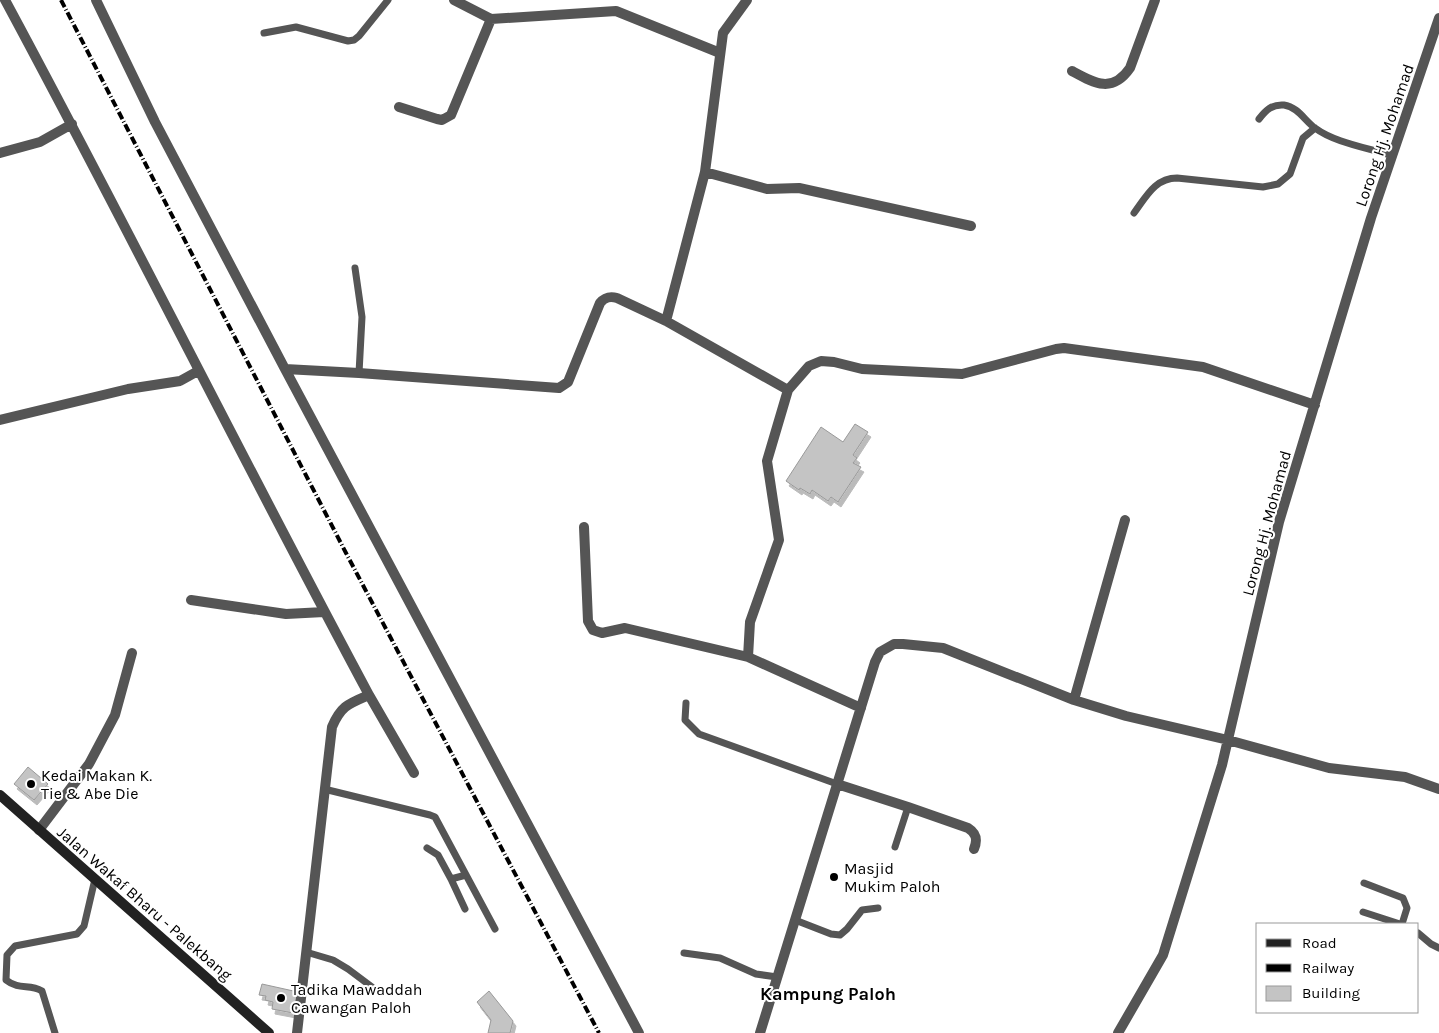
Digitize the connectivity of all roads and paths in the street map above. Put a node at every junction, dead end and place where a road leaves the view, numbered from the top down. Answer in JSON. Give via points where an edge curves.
{"nodes":[{"id":1,"x":5,"y":0,"type":"edge"},
{"id":2,"x":96,"y":0,"type":"edge"},
{"id":3,"x":388,"y":0,"type":"edge"},
{"id":4,"x":454,"y":0,"type":"edge"},
{"id":5,"x":747,"y":0,"type":"edge"},
{"id":6,"x":1155,"y":0,"type":"edge"},
{"id":7,"x":1439,"y":18,"type":"edge"},
{"id":8,"x":491,"y":19,"type":"junction"},
{"id":9,"x":264,"y":34,"type":"dead end"},
{"id":10,"x":720,"y":53,"type":"junction"},
{"id":11,"x":1072,"y":72,"type":"dead end"},
{"id":12,"x":399,"y":108,"type":"dead end"},
{"id":13,"x":1259,"y":119,"type":"dead end"},
{"id":14,"x":72,"y":124,"type":"junction"},
{"id":15,"x":1315,"y":128,"type":"junction"},
{"id":16,"x":0,"y":153,"type":"edge"},
{"id":17,"x":1392,"y":156,"type":"junction"},
{"id":18,"x":705,"y":172,"type":"junction"},
{"id":19,"x":1134,"y":213,"type":"dead end"},
{"id":20,"x":971,"y":226,"type":"dead end"},
{"id":21,"x":355,"y":268,"type":"dead end"},
{"id":22,"x":666,"y":321,"type":"junction"},
{"id":23,"x":285,"y":369,"type":"junction"},
{"id":24,"x":198,"y":372,"type":"junction"},
{"id":25,"x":359,"y":372,"type":"junction"},
{"id":26,"x":788,"y":390,"type":"junction"},
{"id":27,"x":1315,"y":405,"type":"junction"},
{"id":28,"x":0,"y":420,"type":"edge"},
{"id":29,"x":1125,"y":520,"type":"dead end"},
{"id":30,"x":584,"y":527,"type":"dead end"},
{"id":31,"x":191,"y":600,"type":"dead end"},
{"id":32,"x":324,"y":612,"type":"junction"},
{"id":33,"x":132,"y":653,"type":"dead end"},
{"id":34,"x":748,"y":657,"type":"junction"},
{"id":35,"x":369,"y":695,"type":"junction"},
{"id":36,"x":1074,"y":700,"type":"junction"},
{"id":37,"x":686,"y":703,"type":"dead end"},
{"id":38,"x":861,"y":708,"type":"junction"},
{"id":39,"x":1228,"y":740,"type":"junction"},
{"id":40,"x":414,"y":773,"type":"dead end"},
{"id":41,"x":837,"y":784,"type":"junction"},
{"id":42,"x":1439,"y":788,"type":"edge"},
{"id":43,"x":324,"y":789,"type":"junction"},
{"id":44,"x":0,"y":795,"type":"edge"},
{"id":45,"x":908,"y":806,"type":"junction"},
{"id":46,"x":39,"y":830,"type":"junction"},
{"id":47,"x":895,"y":847,"type":"dead end"},
{"id":48,"x":427,"y":848,"type":"dead end"},
{"id":49,"x":974,"y":849,"type":"dead end"},
{"id":50,"x":466,"y":875,"type":"junction"},
{"id":51,"x":95,"y":879,"type":"junction"},
{"id":52,"x":451,"y":879,"type":"junction"},
{"id":53,"x":1364,"y":883,"type":"dead end"},
{"id":54,"x":878,"y":908,"type":"dead end"},
{"id":55,"x":465,"y":909,"type":"dead end"},
{"id":56,"x":1363,"y":912,"type":"dead end"},
{"id":57,"x":795,"y":920,"type":"junction"},
{"id":58,"x":1398,"y":923,"type":"edge"},
{"id":59,"x":1401,"y":923,"type":"edge"},
{"id":60,"x":495,"y":929,"type":"dead end"},
{"id":61,"x":1419,"y":934,"type":"edge"},
{"id":62,"x":1439,"y":948,"type":"edge"},
{"id":63,"x":306,"y":952,"type":"junction"},
{"id":64,"x":684,"y":953,"type":"dead end"},
{"id":65,"x":0,"y":961,"type":"edge"},
{"id":66,"x":7,"y":965,"type":"junction"},
{"id":67,"x":777,"y":977,"type":"junction"},
{"id":68,"x":3,"y":981,"type":"edge"},
{"id":69,"x":372,"y":987,"type":"dead end"},
{"id":70,"x":55,"y":1033,"type":"edge"},
{"id":71,"x":269,"y":1033,"type":"edge"},
{"id":72,"x":297,"y":1033,"type":"edge"},
{"id":73,"x":639,"y":1033,"type":"edge"},
{"id":74,"x":760,"y":1033,"type":"edge"},
{"id":75,"x":1118,"y":1033,"type":"edge"}],
"edges":[{"from":1,"to":14,"type":"street"},
{"from":2,"to":23,"type":"street","via":[[160,131]]},
{"from":3,"to":9,"type":"lane","via":[[354,40],[296,27]]},
{"from":4,"to":8,"type":"street"},
{"from":5,"to":10,"type":"street","via":[[723,31]]},
{"from":6,"to":11,"type":"street","via":[[1125,75],[1102,84]]},
{"from":7,"to":17,"type":"street","name":"Lorong Hj. Mohamad"},
{"from":8,"to":10,"type":"street","via":[[616,11]]},
{"from":8,"to":12,"type":"street","via":[[451,115],[442,120]]},
{"from":10,"to":18,"type":"street"},
{"from":13,"to":15,"type":"lane","via":[[1266,109],[1283,105],[1294,109]]},
{"from":14,"to":16,"type":"street","via":[[40,142]]},
{"from":14,"to":24,"type":"street"},
{"from":15,"to":17,"type":"lane","via":[[1329,136]]},
{"from":15,"to":19,"type":"lane","via":[[1302,141],[1290,174],[1278,184],[1263,187],[1165,179],[1155,185]]},
{"from":17,"to":27,"type":"street","name":"Lorong Hj. Mohamad"},
{"from":18,"to":20,"type":"street","via":[[767,189],[799,188]]},
{"from":18,"to":22,"type":"street"},
{"from":21,"to":25,"type":"lane","via":[[362,317]]},
{"from":22,"to":25,"type":"street","via":[[612,296],[603,299],[568,382],[559,388]]},
{"from":22,"to":26,"type":"street"},
{"from":23,"to":25,"type":"street"},
{"from":23,"to":73,"type":"street"},
{"from":24,"to":28,"type":"street","via":[[180,380]]},
{"from":24,"to":32,"type":"street"},
{"from":26,"to":27,"type":"street","via":[[809,366],[821,361],[862,369],[962,374],[1064,348],[1200,366]]},
{"from":26,"to":34,"type":"street","via":[[766,461],[779,540],[750,622]]},
{"from":27,"to":39,"type":"street","name":"Lorong Hj. Mohamad","via":[[1279,522]]},
{"from":29,"to":36,"type":"street"},
{"from":30,"to":34,"type":"street","via":[[588,620],[593,630],[602,633],[625,628]]},
{"from":31,"to":32,"type":"street","via":[[286,614]]},
{"from":32,"to":35,"type":"street"},
{"from":33,"to":46,"type":"street","via":[[115,715],[89,764]]},
{"from":34,"to":38,"type":"street"},
{"from":35,"to":40,"type":"street"},
{"from":35,"to":43,"type":"street","via":[[338,712],[332,727]]},
{"from":36,"to":38,"type":"street","via":[[943,648],[898,644],[885,648],[878,655]]},
{"from":36,"to":39,"type":"street"},
{"from":37,"to":41,"type":"lane","via":[[685,720],[699,734]]},
{"from":38,"to":41,"type":"street"},
{"from":39,"to":42,"type":"street","via":[[1329,768],[1404,777]]},
{"from":39,"to":75,"type":"street","name":"Lorong Hj. Mohamad","via":[[1164,955]]},
{"from":41,"to":45,"type":"street"},
{"from":41,"to":57,"type":"street"},
{"from":43,"to":50,"type":"lane","via":[[432,816]]},
{"from":43,"to":63,"type":"street"},
{"from":44,"to":46,"type":"main road","name":"Jalan Wakaf Bharu - Palekbang"},
{"from":45,"to":47,"type":"lane"},
{"from":45,"to":49,"type":"street","via":[[972,830],[976,840]]},
{"from":46,"to":51,"type":"main road","name":"Jalan Wakaf Bharu - Palekbang"},
{"from":48,"to":52,"type":"lane","via":[[438,855]]},
{"from":50,"to":52,"type":"lane"},
{"from":50,"to":60,"type":"lane"},
{"from":51,"to":66,"type":"lane","via":[[84,926],[77,934],[15,946],[7,954]]},
{"from":51,"to":71,"type":"main road","name":"Jalan Wakaf Bharu - Palekbang"},
{"from":52,"to":55,"type":"lane"},
{"from":53,"to":59,"type":"lane","via":[[1403,898],[1407,908]]},
{"from":54,"to":57,"type":"lane","via":[[865,908],[859,912],[840,935]]},
{"from":56,"to":58,"type":"lane"},
{"from":57,"to":67,"type":"street"},
{"from":61,"to":62,"type":"lane"},
{"from":63,"to":69,"type":"lane","via":[[333,960]]},
{"from":63,"to":72,"type":"street"},
{"from":64,"to":67,"type":"lane","via":[[720,958],[756,974]]},
{"from":65,"to":66,"type":"lane"},
{"from":66,"to":68,"type":"lane"},
{"from":67,"to":74,"type":"street"},
{"from":68,"to":70,"type":"lane","via":[[42,991]]}]}
